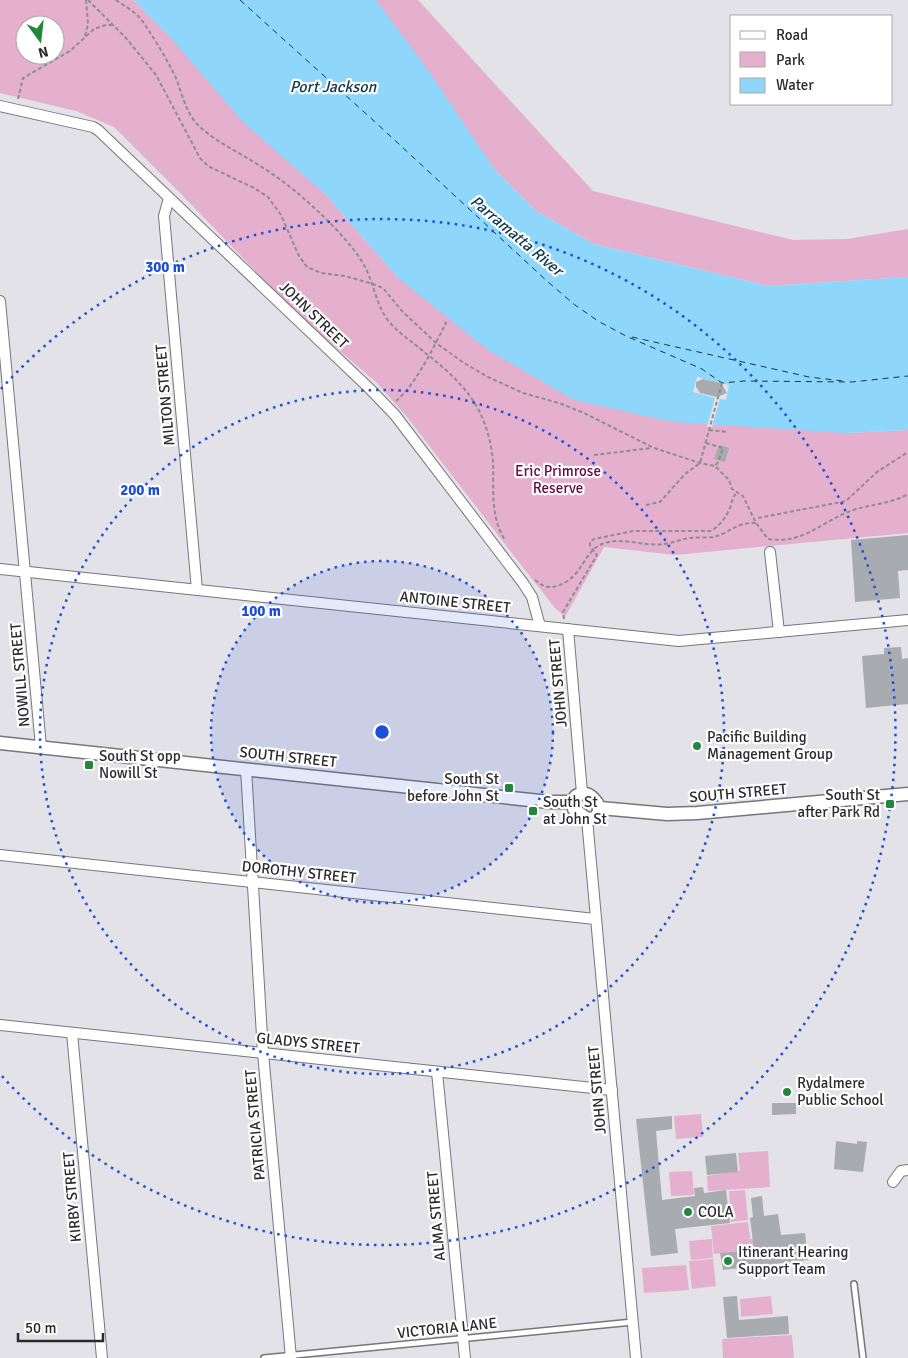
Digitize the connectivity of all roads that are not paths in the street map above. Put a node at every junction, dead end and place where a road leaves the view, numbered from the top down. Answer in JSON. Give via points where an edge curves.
{"nodes":[{"id":1,"x":0,"y":106,"type":"edge"},
{"id":2,"x":169,"y":198,"type":"junction"},
{"id":3,"x":0,"y":300,"type":"edge"},
{"id":4,"x":770,"y":552,"type":"dead end"},
{"id":5,"x":0,"y":569,"type":"edge"},
{"id":6,"x":25,"y":571,"type":"junction"},
{"id":7,"x":197,"y":590,"type":"junction"},
{"id":8,"x":908,"y":620,"type":"edge"},
{"id":9,"x":568,"y":625,"type":"junction"},
{"id":10,"x":540,"y":626,"type":"junction"},
{"id":11,"x":779,"y":632,"type":"junction"},
{"id":12,"x":0,"y":743,"type":"edge"},
{"id":13,"x":41,"y":747,"type":"junction"},
{"id":14,"x":246,"y":768,"type":"junction"},
{"id":15,"x":582,"y":793,"type":"junction"},
{"id":16,"x":908,"y":794,"type":"edge"},
{"id":17,"x":572,"y":802,"type":"junction"},
{"id":18,"x":600,"y":808,"type":"junction"},
{"id":19,"x":587,"y":819,"type":"junction"},
{"id":20,"x":0,"y":855,"type":"edge"},
{"id":21,"x":253,"y":882,"type":"junction"},
{"id":22,"x":595,"y":919,"type":"junction"},
{"id":23,"x":0,"y":1026,"type":"edge"},
{"id":24,"x":72,"y":1033,"type":"junction"},
{"id":25,"x":263,"y":1053,"type":"junction"},
{"id":26,"x":437,"y":1072,"type":"junction"},
{"id":27,"x":612,"y":1090,"type":"junction"},
{"id":28,"x":908,"y":1170,"type":"edge"},
{"id":29,"x":893,"y":1182,"type":"dead end"},
{"id":30,"x":854,"y":1284,"type":"dead end"},
{"id":31,"x":633,"y":1322,"type":"junction"},
{"id":32,"x":463,"y":1339,"type":"junction"},
{"id":33,"x":291,"y":1357,"type":"edge"},
{"id":34,"x":102,"y":1358,"type":"edge"},
{"id":35,"x":264,"y":1358,"type":"edge"},
{"id":36,"x":465,"y":1358,"type":"edge"},
{"id":37,"x":636,"y":1358,"type":"edge"},
{"id":38,"x":862,"y":1358,"type":"edge"}],
"edges":[{"from":1,"to":2,"type":"street","name":"JOHN STREET","via":[[93,127]]},
{"from":2,"to":7,"type":"street","name":"MILTON STREET","via":[[164,216]]},
{"from":2,"to":10,"type":"street","name":"JOHN STREET","via":[[388,407],[523,583],[532,597]]},
{"from":3,"to":6,"type":"street","name":"NOWILL STREET"},
{"from":4,"to":11,"type":"street"},
{"from":5,"to":6,"type":"street","name":"ANTOINE STREET"},
{"from":6,"to":7,"type":"street","name":"ANTOINE STREET"},
{"from":6,"to":13,"type":"street","name":"NOWILL STREET"},
{"from":7,"to":10,"type":"street","name":"ANTOINE STREET"},
{"from":8,"to":11,"type":"street","name":"ANTOINE STREET"},
{"from":9,"to":10,"type":"street","name":"ANTOINE STREET"},
{"from":9,"to":11,"type":"street","name":"ANTOINE STREET","via":[[679,641]]},
{"from":9,"to":15,"type":"street","name":"JOHN STREET"},
{"from":12,"to":13,"type":"street","name":"SOUTH STREET"},
{"from":13,"to":14,"type":"street","name":"SOUTH STREET"},
{"from":14,"to":17,"type":"street","name":"SOUTH STREET"},
{"from":14,"to":21,"type":"street","name":"PATRICIA STREET"},
{"from":15,"to":17,"type":"street"},
{"from":15,"to":18,"type":"street","via":[[590,795]]},
{"from":16,"to":18,"type":"street","name":"SOUTH STREET","via":[[697,813],[667,814]]},
{"from":17,"to":19,"type":"street","via":[[576,811]]},
{"from":18,"to":19,"type":"street","via":[[597,816]]},
{"from":19,"to":22,"type":"street","name":"JOHN STREET"},
{"from":20,"to":21,"type":"street","name":"DOROTHY STREET"},
{"from":21,"to":22,"type":"street","name":"DOROTHY STREET"},
{"from":21,"to":25,"type":"street","name":"PATRICIA STREET"},
{"from":22,"to":27,"type":"street","name":"JOHN STREET"},
{"from":23,"to":24,"type":"street","name":"GLADYS STREET"},
{"from":24,"to":25,"type":"street","name":"GLADYS STREET"},
{"from":24,"to":34,"type":"street","name":"KIRBY STREET"},
{"from":25,"to":26,"type":"street","name":"GLADYS STREET"},
{"from":25,"to":33,"type":"street","name":"PATRICIA STREET"},
{"from":26,"to":27,"type":"street","name":"GLADYS STREET"},
{"from":26,"to":32,"type":"street","name":"ALMA STREET"},
{"from":27,"to":31,"type":"street","name":"JOHN STREET"},
{"from":28,"to":29,"type":"street","via":[[901,1171]]},
{"from":30,"to":38,"type":"lane"},
{"from":31,"to":32,"type":"lane","name":"VICTORIA LANE"},
{"from":31,"to":37,"type":"street","name":"JOHN STREET"},
{"from":32,"to":33,"type":"lane","name":"VICTORIA LANE"},
{"from":32,"to":36,"type":"street","name":"ALMA STREET"},
{"from":33,"to":35,"type":"lane","name":"VICTORIA LANE"}]}
